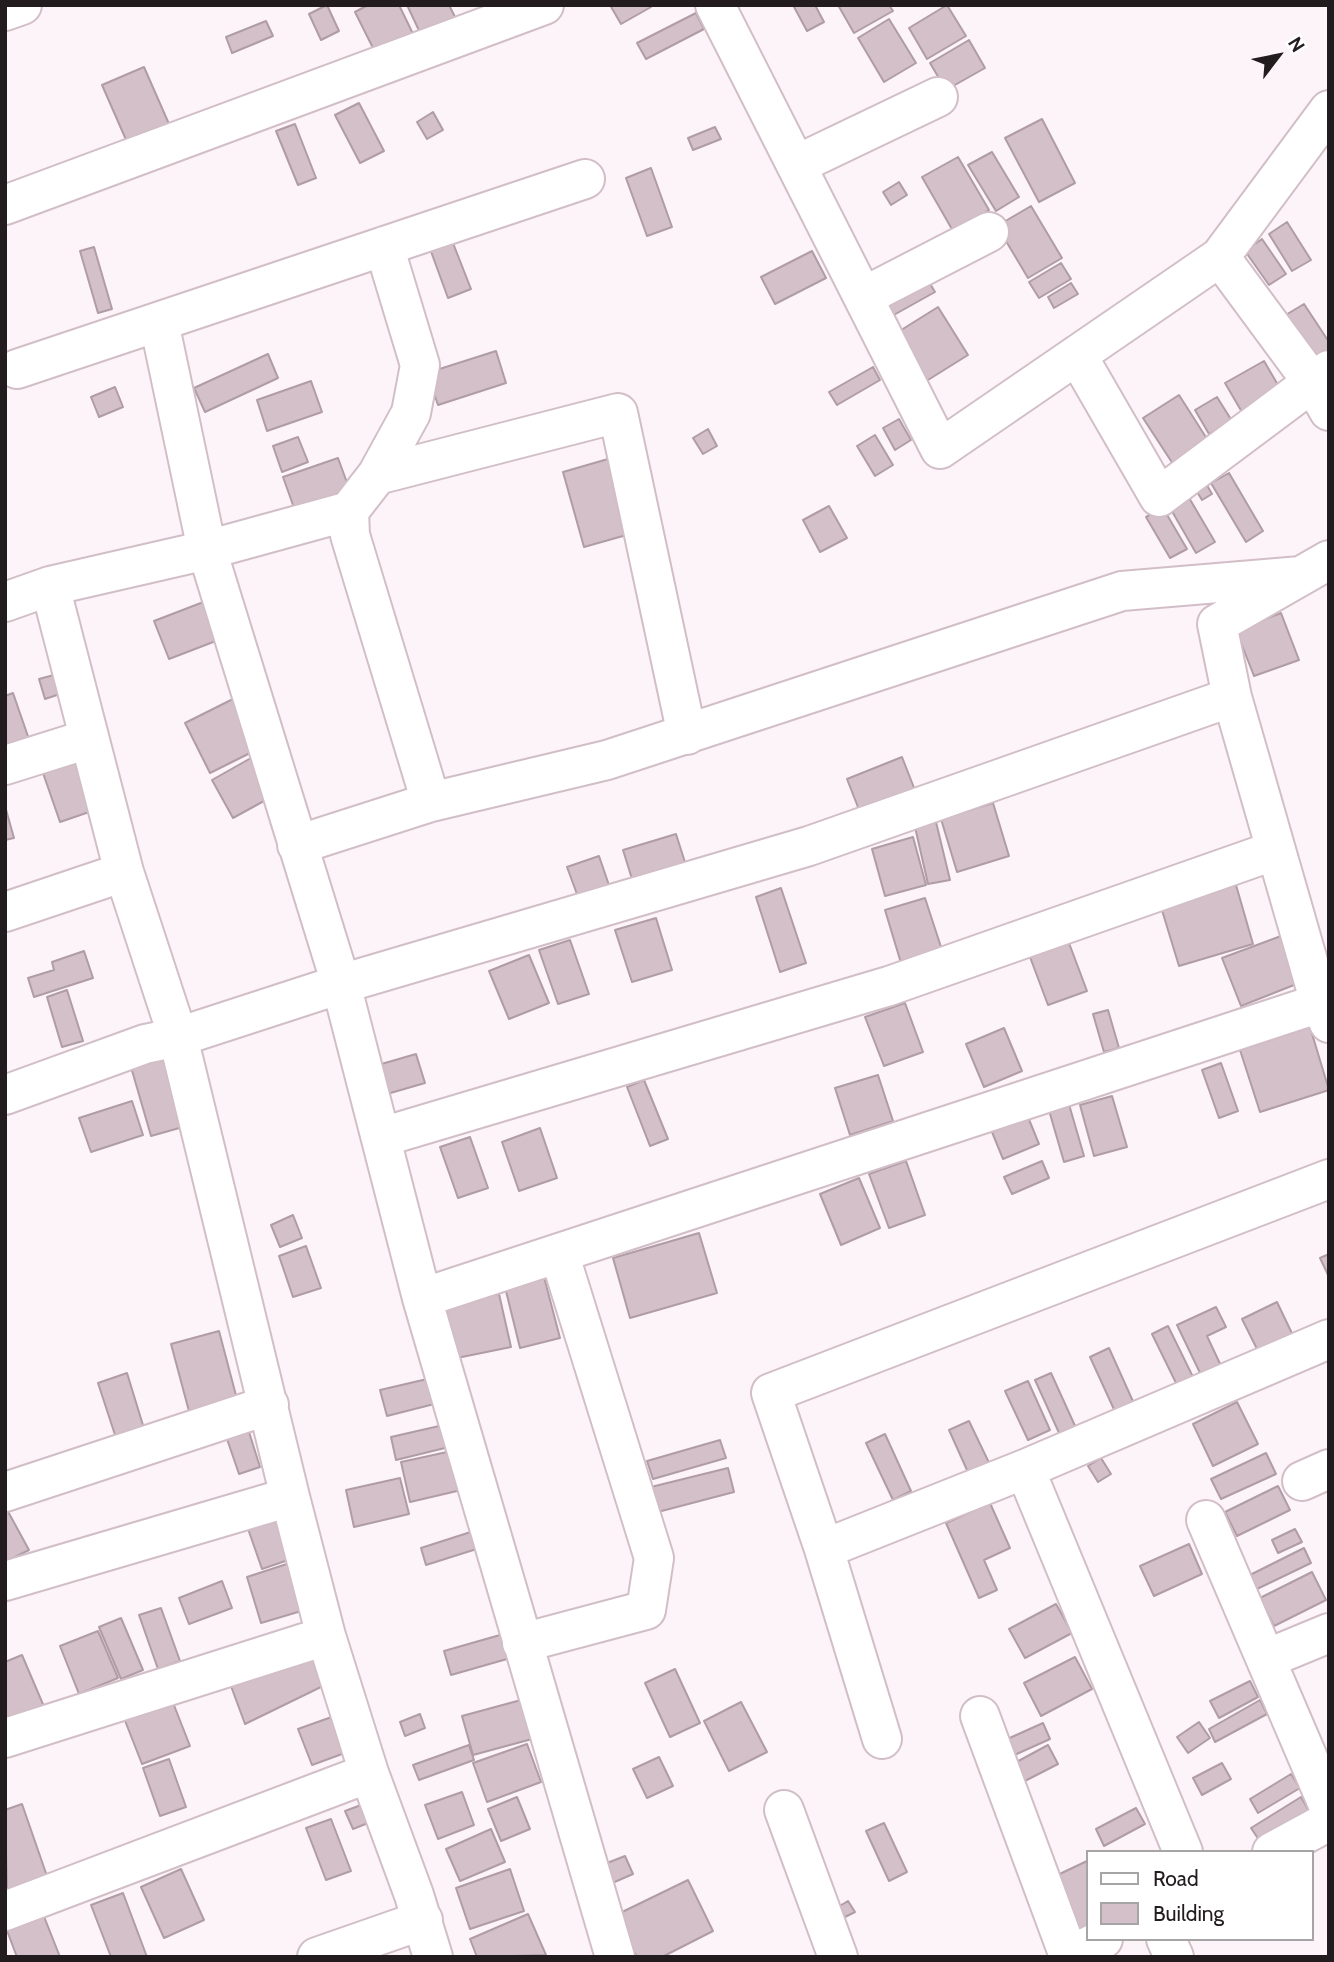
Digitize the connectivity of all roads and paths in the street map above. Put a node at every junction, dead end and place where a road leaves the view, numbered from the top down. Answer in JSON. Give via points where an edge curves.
{"nodes":[{"id":1,"x":22,"y":5,"type":"edge"},
{"id":2,"x":537,"y":7,"type":"edge"},
{"id":3,"x":725,"y":9,"type":"edge"},
{"id":4,"x":5,"y":11,"type":"edge"},
{"id":5,"x":938,"y":97,"type":"dead end"},
{"id":6,"x":1329,"y":110,"type":"edge"},
{"id":7,"x":796,"y":165,"type":"junction"},
{"id":8,"x":585,"y":179,"type":"dead end"},
{"id":9,"x":5,"y":205,"type":"edge"},
{"id":10,"x":989,"y":232,"type":"dead end"},
{"id":11,"x":384,"y":246,"type":"junction"},
{"id":12,"x":1220,"y":257,"type":"junction"},
{"id":13,"x":863,"y":297,"type":"junction"},
{"id":14,"x":159,"y":322,"type":"junction"},
{"id":15,"x":1077,"y":355,"type":"junction"},
{"id":16,"x":18,"y":369,"type":"dead end"},
{"id":17,"x":1324,"y":388,"type":"edge"},
{"id":18,"x":377,"y":475,"type":"junction"},
{"id":19,"x":349,"y":510,"type":"junction"},
{"id":20,"x":207,"y":550,"type":"junction"},
{"id":21,"x":1315,"y":568,"type":"edge"},
{"id":22,"x":50,"y":586,"type":"junction"},
{"id":23,"x":5,"y":602,"type":"edge"},
{"id":24,"x":1232,"y":697,"type":"junction"},
{"id":25,"x":687,"y":735,"type":"junction"},
{"id":26,"x":88,"y":739,"type":"junction"},
{"id":27,"x":5,"y":765,"type":"edge"},
{"id":28,"x":431,"y":802,"type":"junction"},
{"id":29,"x":298,"y":845,"type":"junction"},
{"id":30,"x":1276,"y":850,"type":"junction"},
{"id":31,"x":124,"y":872,"type":"junction"},
{"id":32,"x":5,"y":912,"type":"edge"},
{"id":33,"x":341,"y":984,"type":"junction"},
{"id":34,"x":1324,"y":1013,"type":"edge"},
{"id":35,"x":178,"y":1037,"type":"junction"},
{"id":36,"x":5,"y":1094,"type":"edge"},
{"id":37,"x":382,"y":1137,"type":"junction"},
{"id":38,"x":1329,"y":1179,"type":"edge"},
{"id":39,"x":559,"y":1253,"type":"junction"},
{"id":40,"x":422,"y":1298,"type":"junction"},
{"id":41,"x":1329,"y":1339,"type":"edge"},
{"id":42,"x":269,"y":1405,"type":"junction"},
{"id":43,"x":1026,"y":1469,"type":"junction"},
{"id":44,"x":5,"y":1492,"type":"edge"},
{"id":45,"x":290,"y":1497,"type":"junction"},
{"id":46,"x":1206,"y":1520,"type":"dead end"},
{"id":47,"x":824,"y":1549,"type":"junction"},
{"id":48,"x":5,"y":1581,"type":"edge"},
{"id":49,"x":1329,"y":1633,"type":"edge"},
{"id":50,"x":326,"y":1636,"type":"junction"},
{"id":51,"x":522,"y":1643,"type":"junction"},
{"id":52,"x":1266,"y":1659,"type":"junction"},
{"id":53,"x":981,"y":1716,"type":"dead end"},
{"id":54,"x":5,"y":1738,"type":"edge"},
{"id":55,"x":882,"y":1739,"type":"dead end"},
{"id":56,"x":369,"y":1773,"type":"junction"},
{"id":57,"x":1329,"y":1807,"type":"edge"},
{"id":58,"x":784,"y":1810,"type":"dead end"},
{"id":59,"x":1329,"y":1821,"type":"edge"},
{"id":60,"x":1182,"y":1850,"type":"edge"},
{"id":61,"x":1276,"y":1850,"type":"edge"},
{"id":62,"x":5,"y":1911,"type":"edge"},
{"id":63,"x":423,"y":1920,"type":"junction"},
{"id":64,"x":1099,"y":1941,"type":"edge"},
{"id":65,"x":1167,"y":1941,"type":"edge"},
{"id":66,"x":1068,"y":1956,"type":"edge"},
{"id":67,"x":317,"y":1957,"type":"edge"},
{"id":68,"x":433,"y":1957,"type":"edge"},
{"id":69,"x":615,"y":1957,"type":"edge"},
{"id":70,"x":838,"y":1957,"type":"edge"},
{"id":71,"x":1174,"y":1957,"type":"edge"}],
"edges":[{"from":1,"to":4,"type":"street"},
{"from":2,"to":9,"type":"street"},
{"from":3,"to":7,"type":"street"},
{"from":5,"to":7,"type":"street"},
{"from":6,"to":12,"type":"street"},
{"from":7,"to":13,"type":"street"},
{"from":8,"to":11,"type":"street"},
{"from":10,"to":13,"type":"street"},
{"from":11,"to":14,"type":"street"},
{"from":11,"to":18,"type":"street","via":[[420,365],[411,413]]},
{"from":12,"to":15,"type":"street"},
{"from":12,"to":17,"type":"street"},
{"from":13,"to":15,"type":"street","via":[[940,449]]},
{"from":14,"to":16,"type":"street"},
{"from":14,"to":20,"type":"street"},
{"from":15,"to":17,"type":"street","via":[[1159,497]]},
{"from":18,"to":19,"type":"street"},
{"from":18,"to":25,"type":"street","via":[[618,413]]},
{"from":19,"to":20,"type":"street"},
{"from":19,"to":28,"type":"street","via":[[349,535]]},
{"from":20,"to":22,"type":"street"},
{"from":20,"to":29,"type":"street"},
{"from":21,"to":24,"type":"street","via":[[1217,624]]},
{"from":21,"to":25,"type":"street","via":[[1122,591]]},
{"from":22,"to":23,"type":"street"},
{"from":22,"to":26,"type":"street"},
{"from":24,"to":30,"type":"street"},
{"from":24,"to":33,"type":"street","via":[[809,846]]},
{"from":25,"to":28,"type":"street","via":[[607,760]]},
{"from":26,"to":27,"type":"street"},
{"from":26,"to":31,"type":"street"},
{"from":28,"to":29,"type":"street"},
{"from":29,"to":33,"type":"street"},
{"from":30,"to":34,"type":"street"},
{"from":30,"to":37,"type":"street","via":[[889,986]]},
{"from":31,"to":32,"type":"street"},
{"from":31,"to":35,"type":"street"},
{"from":33,"to":35,"type":"street"},
{"from":33,"to":37,"type":"street"},
{"from":34,"to":39,"type":"street"},
{"from":35,"to":36,"type":"street","via":[[145,1044]]},
{"from":35,"to":42,"type":"street"},
{"from":37,"to":40,"type":"street"},
{"from":38,"to":47,"type":"street","via":[[771,1393]]},
{"from":39,"to":40,"type":"street"},
{"from":39,"to":51,"type":"street","via":[[654,1558],[646,1610]]},
{"from":40,"to":51,"type":"street"},
{"from":41,"to":43,"type":"street"},
{"from":42,"to":44,"type":"street"},
{"from":42,"to":45,"type":"street"},
{"from":43,"to":47,"type":"street"},
{"from":43,"to":60,"type":"street"},
{"from":45,"to":48,"type":"street"},
{"from":45,"to":50,"type":"street"},
{"from":46,"to":52,"type":"street"},
{"from":47,"to":55,"type":"street"},
{"from":49,"to":52,"type":"street"},
{"from":50,"to":54,"type":"street"},
{"from":50,"to":56,"type":"street"},
{"from":51,"to":69,"type":"street"},
{"from":52,"to":57,"type":"street"},
{"from":53,"to":66,"type":"street"},
{"from":56,"to":62,"type":"street"},
{"from":56,"to":63,"type":"street"},
{"from":58,"to":70,"type":"street"},
{"from":59,"to":61,"type":"street"},
{"from":63,"to":67,"type":"street"},
{"from":63,"to":68,"type":"street"},
{"from":64,"to":66,"type":"street"},
{"from":65,"to":71,"type":"street"}]}
